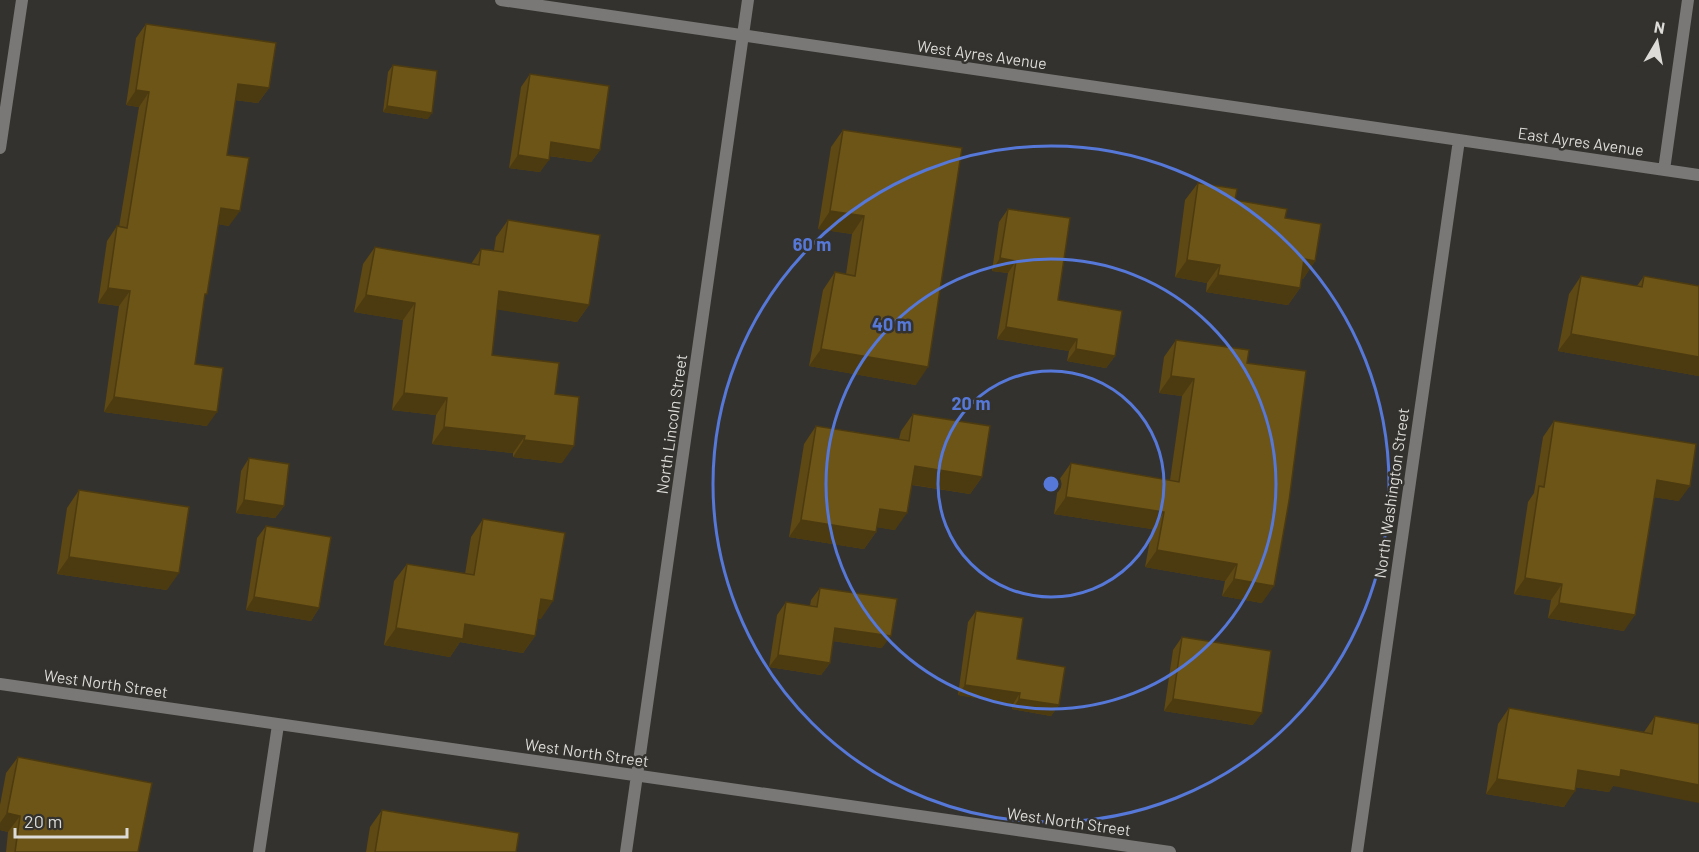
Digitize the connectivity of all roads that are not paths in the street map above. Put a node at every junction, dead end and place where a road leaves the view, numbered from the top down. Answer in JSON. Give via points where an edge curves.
{"nodes":[{"id":1,"x":22,"y":0,"type":"edge"},
{"id":2,"x":501,"y":0,"type":"edge"},
{"id":3,"x":748,"y":0,"type":"edge"},
{"id":4,"x":1688,"y":0,"type":"edge"},
{"id":5,"x":743,"y":36,"type":"junction"},
{"id":6,"x":1459,"y":140,"type":"junction"},
{"id":7,"x":0,"y":148,"type":"edge"},
{"id":8,"x":1664,"y":170,"type":"junction"},
{"id":9,"x":1699,"y":175,"type":"edge"},
{"id":10,"x":0,"y":684,"type":"edge"},
{"id":11,"x":278,"y":724,"type":"junction"},
{"id":12,"x":637,"y":776,"type":"junction"},
{"id":13,"x":260,"y":852,"type":"edge"},
{"id":14,"x":626,"y":852,"type":"edge"},
{"id":15,"x":1170,"y":852,"type":"edge"},
{"id":16,"x":1357,"y":852,"type":"edge"}],
"edges":[{"from":1,"to":7,"type":"street"},
{"from":2,"to":5,"type":"street","name":"West Ayres Avenue"},
{"from":3,"to":5,"type":"street","name":"North Lincoln Street"},
{"from":4,"to":8,"type":"street"},
{"from":5,"to":6,"type":"street","name":"West Ayres Avenue"},
{"from":5,"to":12,"type":"street","name":"North Lincoln Street"},
{"from":6,"to":8,"type":"street","name":"East Ayres Avenue"},
{"from":6,"to":16,"type":"street","name":"North Washington Street"},
{"from":8,"to":9,"type":"street","name":"East Ayres Avenue"},
{"from":10,"to":11,"type":"street","name":"West North Street"},
{"from":11,"to":12,"type":"street","name":"West North Street"},
{"from":11,"to":13,"type":"street"},
{"from":12,"to":14,"type":"street","name":"North Lincoln Street"},
{"from":12,"to":15,"type":"street","name":"West North Street"}]}
